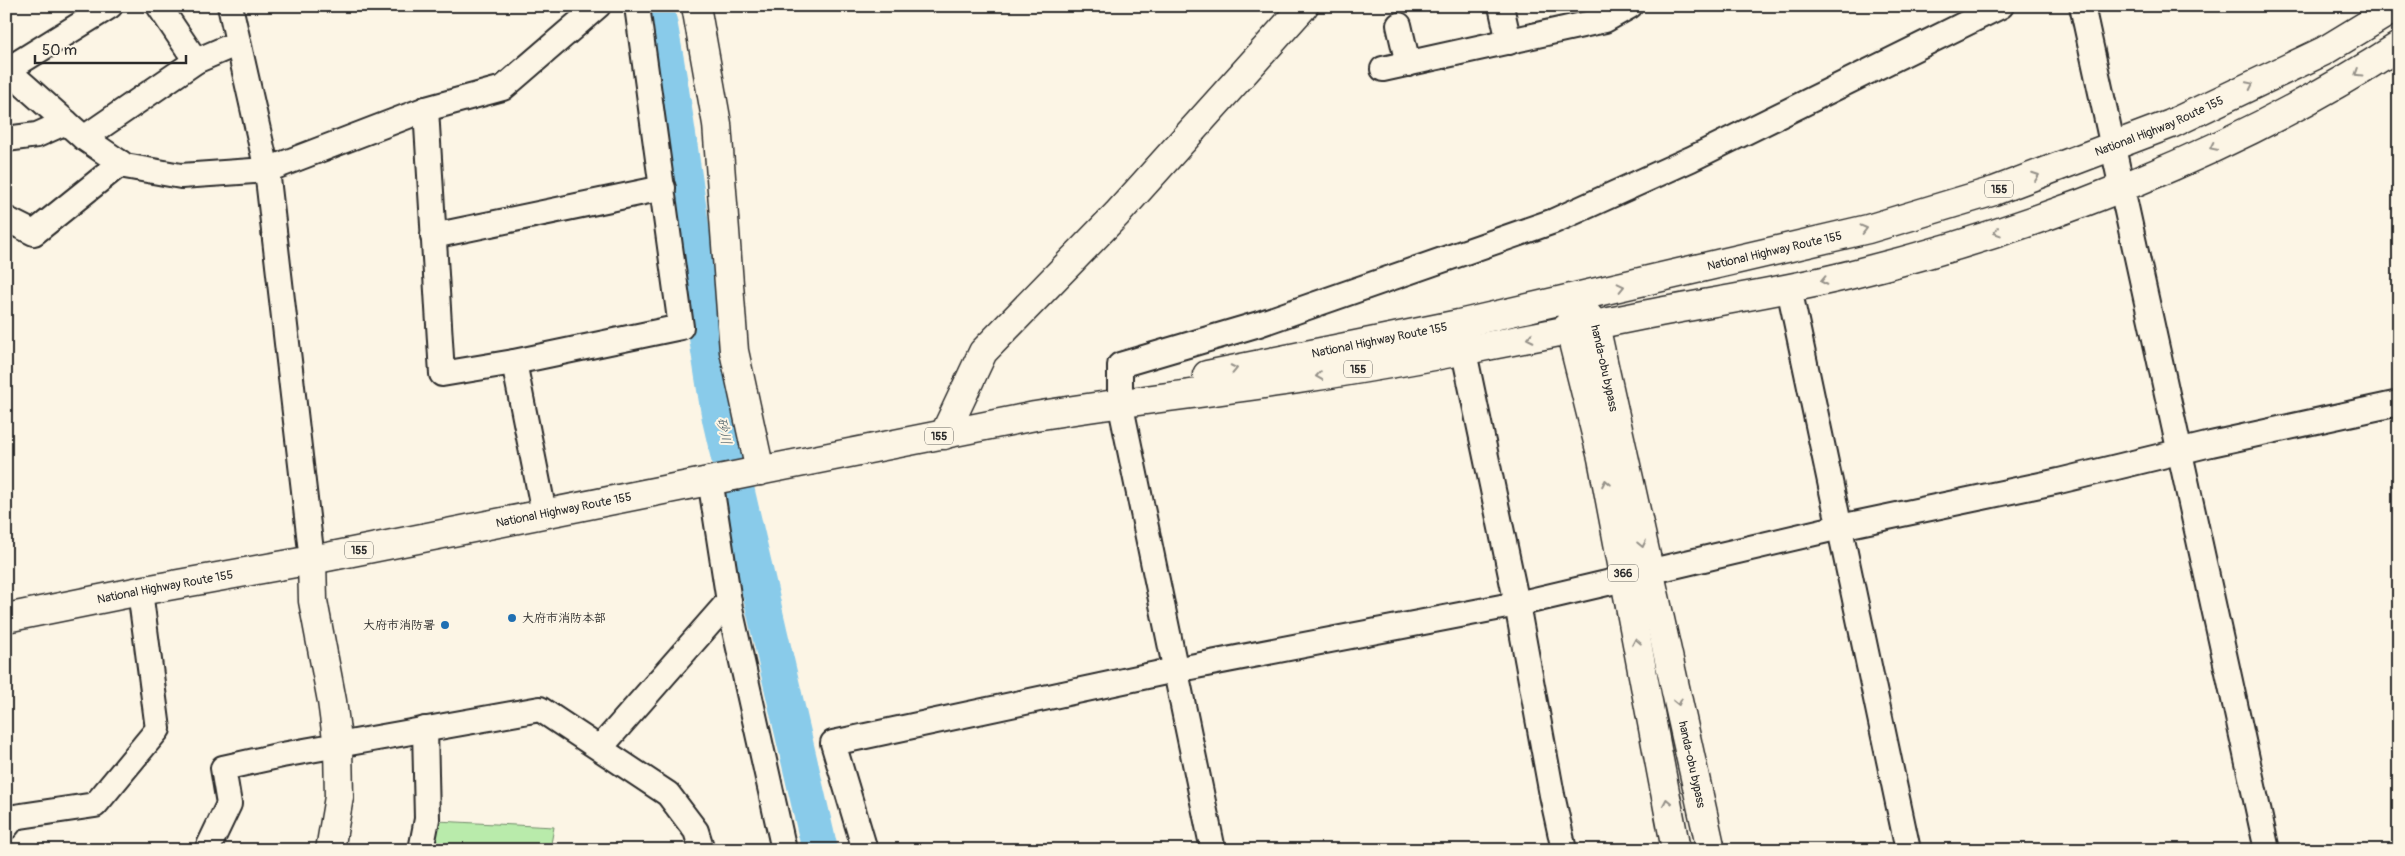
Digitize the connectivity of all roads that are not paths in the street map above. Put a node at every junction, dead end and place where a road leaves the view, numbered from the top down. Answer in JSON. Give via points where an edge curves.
{"nodes":[{"id":1,"x":110,"y":6,"type":"edge"},
{"id":2,"x":159,"y":6,"type":"edge"},
{"id":3,"x":230,"y":6,"type":"edge"},
{"id":4,"x":598,"y":6,"type":"edge"},
{"id":5,"x":637,"y":6,"type":"edge"},
{"id":6,"x":696,"y":6,"type":"edge"},
{"id":7,"x":1304,"y":6,"type":"edge"},
{"id":8,"x":1501,"y":6,"type":"edge"},
{"id":9,"x":1630,"y":6,"type":"edge"},
{"id":10,"x":2001,"y":6,"type":"edge"},
{"id":11,"x":2082,"y":6,"type":"edge"},
{"id":12,"x":2398,"y":6,"type":"edge"},
{"id":13,"x":1399,"y":25,"type":"dead end"},
{"id":14,"x":238,"y":42,"type":"junction"},
{"id":15,"x":1509,"y":42,"type":"junction"},
{"id":16,"x":2399,"y":46,"type":"edge"},
{"id":17,"x":196,"y":61,"type":"junction"},
{"id":18,"x":1408,"y":64,"type":"junction"},
{"id":19,"x":1382,"y":69,"type":"dead end"},
{"id":20,"x":7,"y":70,"type":"edge"},
{"id":21,"x":426,"y":109,"type":"junction"},
{"id":22,"x":66,"y":122,"type":"junction"},
{"id":23,"x":84,"y":138,"type":"junction"},
{"id":24,"x":6,"y":139,"type":"edge"},
{"id":25,"x":2114,"y":146,"type":"junction"},
{"id":26,"x":121,"y":163,"type":"junction"},
{"id":27,"x":267,"y":170,"type":"junction"},
{"id":28,"x":663,"y":188,"type":"junction"},
{"id":29,"x":2124,"y":188,"type":"junction"},
{"id":30,"x":6,"y":219,"type":"edge"},
{"id":31,"x":433,"y":236,"type":"junction"},
{"id":32,"x":1789,"y":288,"type":"junction"},
{"id":33,"x":1573,"y":298,"type":"junction"},
{"id":34,"x":1582,"y":328,"type":"junction"},
{"id":35,"x":1464,"y":352,"type":"junction"},
{"id":36,"x":514,"y":362,"type":"junction"},
{"id":37,"x":1120,"y":402,"type":"junction"},
{"id":38,"x":2399,"y":403,"type":"edge"},
{"id":39,"x":944,"y":435,"type":"junction"},
{"id":40,"x":2180,"y":453,"type":"junction"},
{"id":41,"x":759,"y":471,"type":"junction"},
{"id":42,"x":711,"y":479,"type":"junction"},
{"id":43,"x":544,"y":513,"type":"junction"},
{"id":44,"x":1840,"y":527,"type":"junction"},
{"id":45,"x":312,"y":560,"type":"junction"},
{"id":46,"x":1636,"y":575,"type":"junction"},
{"id":47,"x":140,"y":591,"type":"junction"},
{"id":48,"x":729,"y":601,"type":"junction"},
{"id":49,"x":1516,"y":604,"type":"junction"},
{"id":50,"x":6,"y":618,"type":"edge"},
{"id":51,"x":1175,"y":670,"type":"junction"},
{"id":52,"x":425,"y":729,"type":"junction"},
{"id":53,"x":338,"y":746,"type":"junction"},
{"id":54,"x":600,"y":748,"type":"junction"},
{"id":55,"x":6,"y":827,"type":"edge"},
{"id":56,"x":207,"y":850,"type":"edge"},
{"id":57,"x":330,"y":850,"type":"edge"},
{"id":58,"x":421,"y":850,"type":"edge"},
{"id":59,"x":702,"y":850,"type":"edge"},
{"id":60,"x":784,"y":850,"type":"edge"},
{"id":61,"x":865,"y":850,"type":"edge"},
{"id":62,"x":1213,"y":850,"type":"edge"},
{"id":63,"x":1564,"y":850,"type":"edge"},
{"id":64,"x":1676,"y":850,"type":"edge"},
{"id":65,"x":1711,"y":850,"type":"edge"},
{"id":66,"x":1908,"y":850,"type":"edge"},
{"id":67,"x":2267,"y":850,"type":"edge"}],
"edges":[{"from":1,"to":20,"type":"street"},
{"from":2,"to":17,"type":"street"},
{"from":3,"to":14,"type":"street"},
{"from":4,"to":21,"type":"street","via":[[503,88]]},
{"from":5,"to":28,"type":"street"},
{"from":6,"to":41,"type":"main road","via":[[717,124],[734,351]]},
{"from":7,"to":39,"type":"main road","via":[[1117,214],[983,352]]},
{"from":8,"to":15,"type":"street"},
{"from":9,"to":15,"type":"street","via":[[1605,20]]},
{"from":10,"to":37,"type":"street","via":[[1691,159],[1554,221],[1258,324],[1120,365]]},
{"from":11,"to":25,"type":"street"},
{"from":25,"to":12,"type":"main road","name":"National Highway Route 155","number":"155","one_way":true,"via":[[2172,124],[2324,51]]},
{"from":13,"to":18,"type":"street"},
{"from":14,"to":17,"type":"street"},
{"from":14,"to":27,"type":"street"},
{"from":15,"to":18,"type":"street"},
{"from":16,"to":29,"type":"main road","name":"National Highway Route 155","number":"155","one_way":true,"via":[[2352,77]]},
{"from":17,"to":23,"type":"street"},
{"from":18,"to":19,"type":"street"},
{"from":20,"to":22,"type":"street"},
{"from":21,"to":27,"type":"street"},
{"from":21,"to":31,"type":"street"},
{"from":22,"to":23,"type":"street"},
{"from":22,"to":24,"type":"street","via":[[37,135]]},
{"from":23,"to":26,"type":"street"},
{"from":25,"to":29,"type":"street"},
{"from":33,"to":25,"type":"main road","name":"National Highway Route 155","number":"155","one_way":true,"via":[[1868,229],[1994,191]]},
{"from":26,"to":27,"type":"street","via":[[181,176]]},
{"from":26,"to":30,"type":"street","via":[[34,233]]},
{"from":27,"to":45,"type":"street"},
{"from":28,"to":31,"type":"street"},
{"from":28,"to":36,"type":"street","via":[[681,327]]},
{"from":29,"to":32,"type":"main road","name":"National Highway Route 155","number":"155","one_way":true,"via":[[1940,251]]},
{"from":29,"to":40,"type":"street"},
{"from":31,"to":36,"type":"street","via":[[442,374]]},
{"from":32,"to":34,"type":"main road","name":"National Highway Route 155","number":"155"},
{"from":32,"to":44,"type":"street"},
{"from":33,"to":34,"type":"main road","name":"handa-obu bypass","number":"366"},
{"from":37,"to":33,"type":"main road","name":"National Highway Route 155","number":"155","one_way":true,"via":[[1178,381]]},
{"from":34,"to":35,"type":"main road","name":"National Highway Route 155","number":"155","one_way":true},
{"from":34,"to":46,"type":"main road","name":"handa-obu bypass","number":"366"},
{"from":35,"to":37,"type":"main road","name":"National Highway Route 155","number":"155","one_way":true,"via":[[1203,393]]},
{"from":35,"to":49,"type":"street"},
{"from":36,"to":43,"type":"street"},
{"from":37,"to":39,"type":"main road","name":"National Highway Route 155","number":"155"},
{"from":37,"to":51,"type":"street"},
{"from":38,"to":40,"type":"street"},
{"from":39,"to":41,"type":"main road","name":"National Highway Route 155","number":"155"},
{"from":40,"to":44,"type":"street"},
{"from":40,"to":67,"type":"street"},
{"from":41,"to":42,"type":"main road","name":"National Highway Route 155","number":"155"},
{"from":42,"to":43,"type":"main road","name":"National Highway Route 155","number":"155"},
{"from":42,"to":48,"type":"street"},
{"from":43,"to":45,"type":"main road","name":"National Highway Route 155","number":"155"},
{"from":44,"to":46,"type":"street"},
{"from":44,"to":66,"type":"street"},
{"from":45,"to":47,"type":"main road","name":"National Highway Route 155","number":"155"},
{"from":45,"to":53,"type":"main road","via":[[313,601]]},
{"from":46,"to":49,"type":"street"},
{"from":64,"to":46,"type":"main road","name":"handa-obu bypass","number":"366","one_way":true},
{"from":46,"to":65,"type":"main road","name":"handa-obu bypass","number":"366","one_way":true},
{"from":47,"to":50,"type":"main road","name":"National Highway Route 155","number":"155"},
{"from":47,"to":55,"type":"street","via":[[158,729],[95,805],[14,816]]},
{"from":48,"to":54,"type":"street"},
{"from":48,"to":60,"type":"street"},
{"from":49,"to":51,"type":"street"},
{"from":49,"to":63,"type":"street"},
{"from":51,"to":61,"type":"street","via":[[833,743]]},
{"from":51,"to":62,"type":"street"},
{"from":52,"to":53,"type":"street"},
{"from":52,"to":54,"type":"street","via":[[540,709]]},
{"from":52,"to":58,"type":"street","via":[[427,819]]},
{"from":53,"to":56,"type":"street","via":[[223,768],[230,804]]},
{"from":53,"to":57,"type":"main road","via":[[338,796]]},
{"from":54,"to":59,"type":"street","via":[[668,794],[696,831]]}]}
